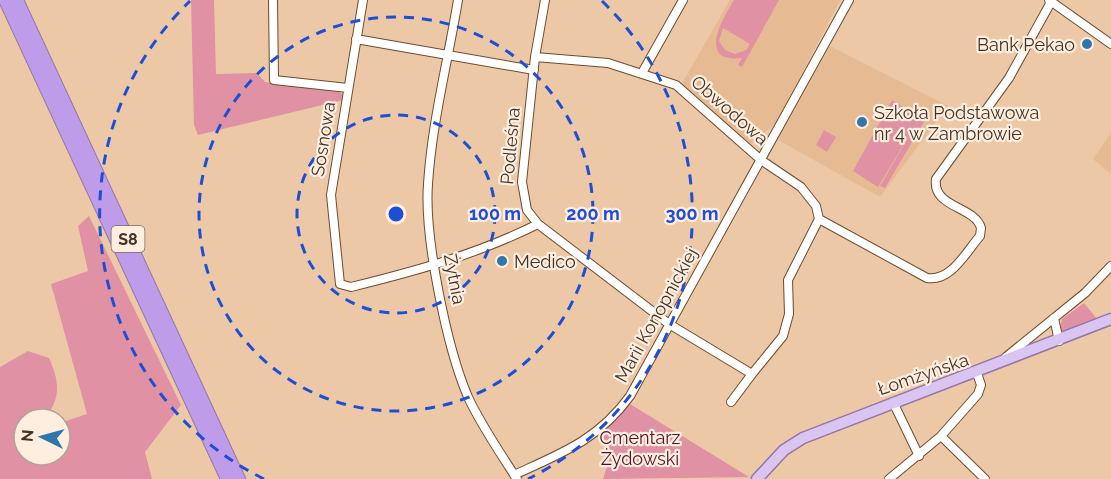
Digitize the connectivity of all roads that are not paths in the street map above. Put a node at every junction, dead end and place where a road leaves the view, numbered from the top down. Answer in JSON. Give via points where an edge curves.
{"nodes":[{"id":1,"x":5,"y":0,"type":"edge"},
{"id":2,"x":17,"y":0,"type":"edge"},
{"id":3,"x":273,"y":0,"type":"edge"},
{"id":4,"x":363,"y":0,"type":"edge"},
{"id":5,"x":458,"y":0,"type":"edge"},
{"id":6,"x":545,"y":0,"type":"edge"},
{"id":7,"x":683,"y":0,"type":"edge"},
{"id":8,"x":849,"y":0,"type":"edge"},
{"id":9,"x":1050,"y":1,"type":"edge"},
{"id":10,"x":356,"y":39,"type":"junction"},
{"id":11,"x":1111,"y":44,"type":"edge"},
{"id":12,"x":448,"y":55,"type":"junction"},
{"id":13,"x":535,"y":57,"type":"junction"},
{"id":14,"x":534,"y":70,"type":"junction"},
{"id":15,"x":642,"y":73,"type":"junction"},
{"id":16,"x":348,"y":88,"type":"junction"},
{"id":17,"x":761,"y":160,"type":"junction"},
{"id":18,"x":819,"y":219,"type":"junction"},
{"id":19,"x":538,"y":224,"type":"junction"},
{"id":20,"x":435,"y":266,"type":"junction"},
{"id":21,"x":1111,"y":266,"type":"edge"},
{"id":22,"x":1054,"y":318,"type":"junction"},
{"id":23,"x":1111,"y":319,"type":"edge"},
{"id":24,"x":669,"y":324,"type":"junction"},
{"id":25,"x":1059,"y":341,"type":"junction"},
{"id":26,"x":994,"y":367,"type":"junction"},
{"id":27,"x":977,"y":373,"type":"junction"},
{"id":28,"x":752,"y":374,"type":"junction"},
{"id":29,"x":731,"y":402,"type":"dead end"},
{"id":30,"x":893,"y":402,"type":"junction"},
{"id":31,"x":941,"y":436,"type":"junction"},
{"id":32,"x":919,"y":456,"type":"junction"},
{"id":33,"x":516,"y":477,"type":"edge"},
{"id":34,"x":227,"y":479,"type":"edge"},
{"id":35,"x":239,"y":479,"type":"edge"},
{"id":36,"x":757,"y":479,"type":"edge"},
{"id":37,"x":889,"y":479,"type":"edge"},
{"id":38,"x":985,"y":479,"type":"edge"}],
"edges":[{"from":1,"to":34,"type":"highway","number":"S8"},
{"from":2,"to":35,"type":"highway","number":"S8"},
{"from":3,"to":16,"type":"street","via":[[274,80]]},
{"from":4,"to":10,"type":"street","name":"Sosnowa"},
{"from":5,"to":12,"type":"street","name":"Żytnia"},
{"from":6,"to":13,"type":"street","name":"Podleśna"},
{"from":7,"to":15,"type":"street"},
{"from":8,"to":17,"type":"street","name":"Marii Konopnickiej"},
{"from":9,"to":11,"type":"street"},
{"from":9,"to":18,"type":"street","via":[[1009,78],[936,179],[939,194],[977,219],[981,228],[980,236],[947,275],[936,280],[927,278]]},
{"from":10,"to":12,"type":"street"},
{"from":10,"to":16,"type":"street","name":"Sosnowa"},
{"from":12,"to":14,"type":"street"},
{"from":12,"to":20,"type":"street","name":"Żytnia","via":[[428,184]]},
{"from":13,"to":14,"type":"street","name":"Podleśna"},
{"from":13,"to":15,"type":"street","name":"Obwodowa","via":[[608,63]]},
{"from":14,"to":19,"type":"street","name":"Podleśna","via":[[522,182],[527,210]]},
{"from":15,"to":17,"type":"street","name":"Obwodowa","via":[[676,85]]},
{"from":16,"to":20,"type":"street","name":"Sosnowa","via":[[331,195],[340,284],[351,287]]},
{"from":17,"to":18,"type":"street","name":"Obwodowa","via":[[801,187],[816,206]]},
{"from":17,"to":24,"type":"street","name":"Marii Konopnickiej"},
{"from":18,"to":28,"type":"street","via":[[788,280],[789,314],[783,336]]},
{"from":19,"to":20,"type":"street"},
{"from":19,"to":24,"type":"street"},
{"from":20,"to":33,"type":"street","name":"Żytnia","via":[[468,396]]},
{"from":21,"to":22,"type":"street","via":[[1086,294]]},
{"from":22,"to":25,"type":"street"},
{"from":22,"to":26,"type":"street"},
{"from":23,"to":25,"type":"main road","name":"Łomżyńska"},
{"from":24,"to":28,"type":"street"},
{"from":24,"to":33,"type":"street","name":"Marii Konopnickiej","via":[[630,396],[608,423],[577,447]]},
{"from":25,"to":26,"type":"main road","name":"Łomżyńska"},
{"from":26,"to":27,"type":"main road","name":"Łomżyńska"},
{"from":27,"to":30,"type":"main road","name":"Łomżyńska"},
{"from":27,"to":31,"type":"street","via":[[981,390]]},
{"from":28,"to":29,"type":"street"},
{"from":30,"to":32,"type":"street"},
{"from":30,"to":36,"type":"main road","name":"Łomżyńska","via":[[796,442]]},
{"from":31,"to":32,"type":"street"},
{"from":31,"to":38,"type":"street"},
{"from":32,"to":37,"type":"street"}]}
